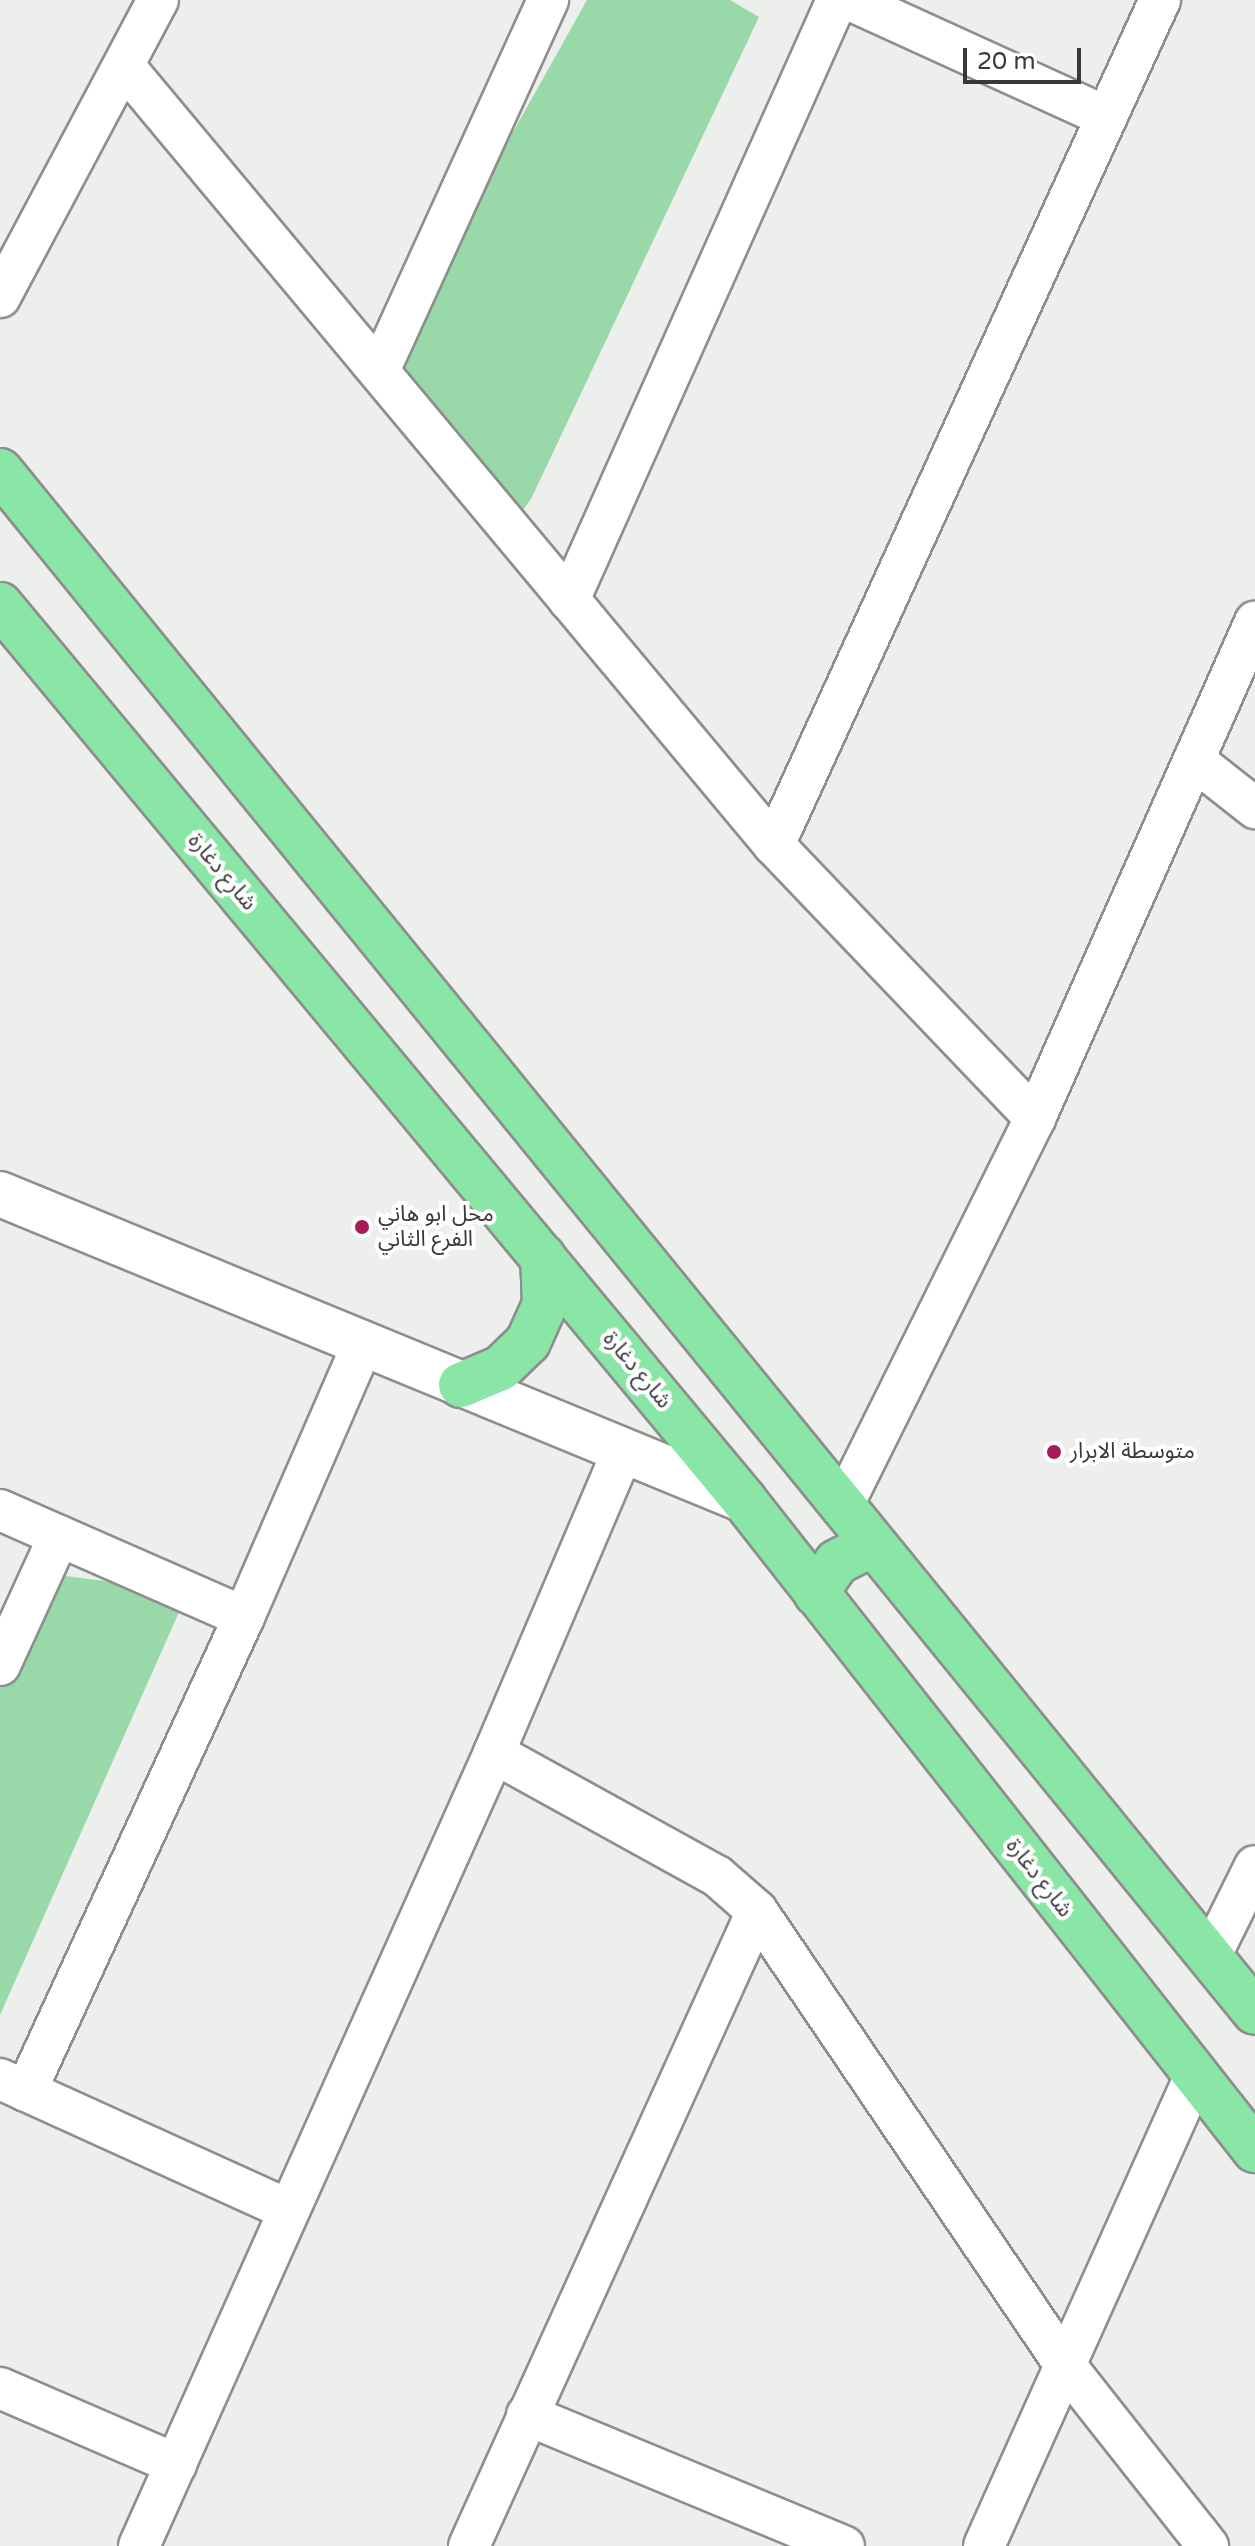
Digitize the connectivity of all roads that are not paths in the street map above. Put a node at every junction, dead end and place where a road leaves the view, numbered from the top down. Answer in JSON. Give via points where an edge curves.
{"nodes":[{"id":1,"x":158,"y":0,"type":"edge"},
{"id":2,"x":548,"y":0,"type":"edge"},
{"id":3,"x":837,"y":0,"type":"edge"},
{"id":4,"x":850,"y":0,"type":"edge"},
{"id":5,"x":1160,"y":0,"type":"edge"},
{"id":6,"x":124,"y":66,"type":"junction"},
{"id":7,"x":1107,"y":117,"type":"junction"},
{"id":8,"x":0,"y":297,"type":"edge"},
{"id":9,"x":379,"y":371,"type":"junction"},
{"id":10,"x":0,"y":471,"type":"edge"},
{"id":11,"x":569,"y":600,"type":"junction"},
{"id":12,"x":0,"y":605,"type":"edge"},
{"id":13,"x":1255,"y":622,"type":"edge"},
{"id":14,"x":1194,"y":760,"type":"junction"},
{"id":15,"x":1255,"y":808,"type":"edge"},
{"id":16,"x":774,"y":845,"type":"junction"},
{"id":17,"x":1035,"y":1118,"type":"junction"},
{"id":18,"x":0,"y":1194,"type":"edge"},
{"id":19,"x":543,"y":1257,"type":"junction"},
{"id":20,"x":362,"y":1345,"type":"junction"},
{"id":21,"x":461,"y":1385,"type":"junction"},
{"id":22,"x":756,"y":1401,"type":"junction"},
{"id":23,"x":699,"y":1445,"type":"junction"},
{"id":24,"x":623,"y":1451,"type":"junction"},
{"id":25,"x":744,"y":1500,"type":"junction"},
{"id":26,"x":842,"y":1507,"type":"junction"},
{"id":27,"x":0,"y":1510,"type":"edge"},
{"id":28,"x":59,"y":1536,"type":"junction"},
{"id":29,"x":873,"y":1544,"type":"junction"},
{"id":30,"x":816,"y":1593,"type":"junction"},
{"id":31,"x":244,"y":1617,"type":"junction"},
{"id":32,"x":0,"y":1665,"type":"edge"},
{"id":33,"x":494,"y":1753,"type":"junction"},
{"id":34,"x":1255,"y":1866,"type":"edge"},
{"id":35,"x":757,"y":1911,"type":"junction"},
{"id":36,"x":1211,"y":1955,"type":"junction"},
{"id":37,"x":1255,"y":2012,"type":"edge"},
{"id":38,"x":1194,"y":2078,"type":"junction"},
{"id":39,"x":13,"y":2085,"type":"edge"},
{"id":40,"x":1255,"y":2150,"type":"edge"},
{"id":41,"x":286,"y":2209,"type":"junction"},
{"id":42,"x":1065,"y":2365,"type":"junction"},
{"id":43,"x":0,"y":2388,"type":"edge"},
{"id":44,"x":527,"y":2415,"type":"junction"},
{"id":45,"x":176,"y":2464,"type":"junction"},
{"id":46,"x":150,"y":2542,"type":"edge"},
{"id":47,"x":469,"y":2546,"type":"edge"},
{"id":48,"x":844,"y":2546,"type":"edge"},
{"id":49,"x":984,"y":2546,"type":"edge"},
{"id":50,"x":1208,"y":2546,"type":"edge"}],
"edges":[{"from":1,"to":6,"type":"street"},
{"from":2,"to":9,"type":"street"},
{"from":3,"to":11,"type":"street"},
{"from":4,"to":7,"type":"street"},
{"from":5,"to":7,"type":"street"},
{"from":6,"to":8,"type":"street"},
{"from":6,"to":9,"type":"street"},
{"from":7,"to":16,"type":"street"},
{"from":9,"to":11,"type":"street"},
{"from":10,"to":22,"type":"highway"},
{"from":11,"to":16,"type":"street"},
{"from":12,"to":19,"type":"highway","name":"شارع دغارة"},
{"from":13,"to":14,"type":"street"},
{"from":14,"to":15,"type":"street"},
{"from":14,"to":17,"type":"street"},
{"from":16,"to":17,"type":"street"},
{"from":17,"to":26,"type":"street"},
{"from":18,"to":20,"type":"street"},
{"from":19,"to":21,"type":"highway","via":[[545,1304],[528,1342],[501,1368]]},
{"from":19,"to":23,"type":"highway","name":"شارع دغارة"},
{"from":20,"to":21,"type":"street"},
{"from":20,"to":31,"type":"street"},
{"from":21,"to":24,"type":"street"},
{"from":22,"to":23,"type":"highway","via":[[732,1431]]},
{"from":22,"to":26,"type":"highway"},
{"from":23,"to":25,"type":"highway","name":"شارع دغارة"},
{"from":24,"to":25,"type":"street"},
{"from":24,"to":33,"type":"street"},
{"from":25,"to":30,"type":"highway","name":"شارع دغارة"},
{"from":26,"to":29,"type":"highway"},
{"from":27,"to":28,"type":"street"},
{"from":28,"to":31,"type":"street"},
{"from":28,"to":32,"type":"street"},
{"from":29,"to":30,"type":"highway","via":[[837,1562]]},
{"from":29,"to":36,"type":"highway"},
{"from":30,"to":38,"type":"highway","name":"شارع دغارة"},
{"from":31,"to":39,"type":"street"},
{"from":33,"to":35,"type":"street","via":[[717,1876]]},
{"from":33,"to":41,"type":"street"},
{"from":34,"to":36,"type":"street"},
{"from":35,"to":42,"type":"street"},
{"from":35,"to":44,"type":"street"},
{"from":36,"to":37,"type":"highway"},
{"from":38,"to":40,"type":"highway","name":"شارع دغارة"},
{"from":38,"to":42,"type":"street"},
{"from":39,"to":41,"type":"street"},
{"from":41,"to":45,"type":"street"},
{"from":42,"to":49,"type":"street"},
{"from":42,"to":50,"type":"street"},
{"from":43,"to":45,"type":"street"},
{"from":44,"to":47,"type":"street"},
{"from":44,"to":48,"type":"street"},
{"from":45,"to":46,"type":"street"}]}
